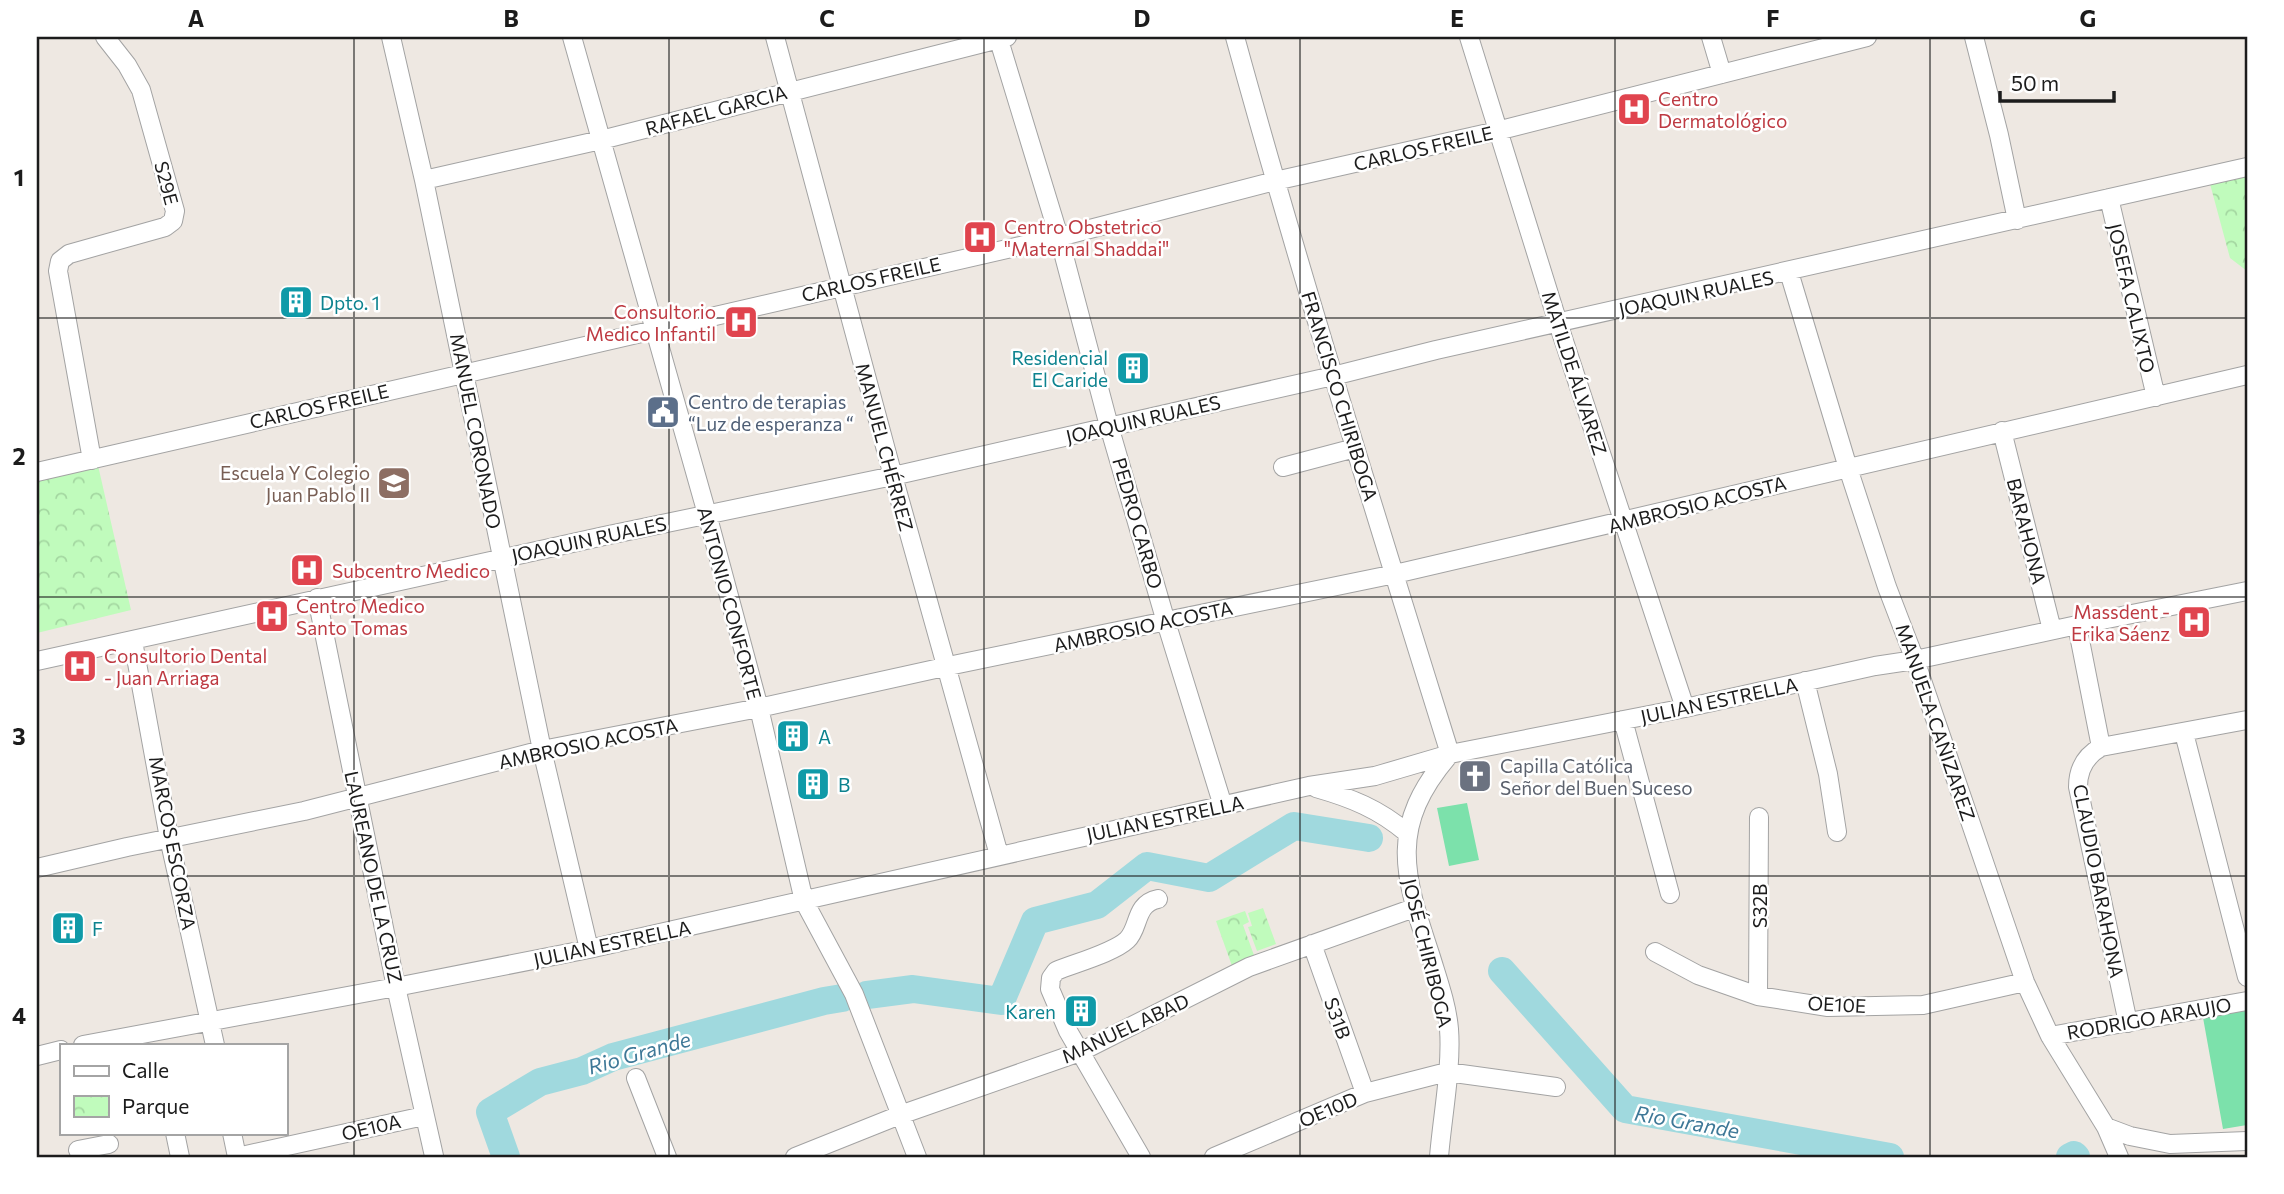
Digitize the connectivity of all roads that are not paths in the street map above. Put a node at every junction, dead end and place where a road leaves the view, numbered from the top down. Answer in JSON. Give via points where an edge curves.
{"nodes":[{"id":1,"x":105,"y":37,"type":"edge"},
{"id":2,"x":391,"y":37,"type":"edge"},
{"id":3,"x":572,"y":37,"type":"edge"},
{"id":4,"x":775,"y":37,"type":"edge"},
{"id":5,"x":1235,"y":37,"type":"edge"},
{"id":6,"x":1469,"y":37,"type":"edge"},
{"id":7,"x":1711,"y":37,"type":"edge"},
{"id":8,"x":1867,"y":37,"type":"edge"},
{"id":9,"x":1973,"y":37,"type":"edge"},
{"id":10,"x":1001,"y":38,"type":"edge"},
{"id":11,"x":1723,"y":74,"type":"junction"},
{"id":12,"x":789,"y":91,"type":"junction"},
{"id":13,"x":1497,"y":131,"type":"junction"},
{"id":14,"x":601,"y":140,"type":"junction"},
{"id":15,"x":2247,"y":167,"type":"edge"},
{"id":16,"x":424,"y":180,"type":"junction"},
{"id":17,"x":1275,"y":181,"type":"junction"},
{"id":18,"x":2109,"y":198,"type":"junction"},
{"id":19,"x":2017,"y":220,"type":"junction"},
{"id":20,"x":1059,"y":237,"type":"junction"},
{"id":21,"x":1789,"y":272,"type":"junction"},
{"id":22,"x":841,"y":285,"type":"junction"},
{"id":23,"x":1558,"y":323,"type":"junction"},
{"id":24,"x":656,"y":330,"type":"junction"},
{"id":25,"x":464,"y":374,"type":"junction"},
{"id":26,"x":2247,"y":375,"type":"edge"},
{"id":27,"x":1333,"y":376,"type":"junction"},
{"id":28,"x":2155,"y":397,"type":"junction"},
{"id":29,"x":1109,"y":426,"type":"junction"},
{"id":30,"x":2002,"y":431,"type":"junction"},
{"id":31,"x":1356,"y":448,"type":"junction"},
{"id":32,"x":92,"y":460,"type":"junction"},
{"id":33,"x":1283,"y":467,"type":"dead end"},
{"id":34,"x":1848,"y":468,"type":"junction"},
{"id":35,"x":37,"y":472,"type":"edge"},
{"id":36,"x":893,"y":476,"type":"junction"},
{"id":37,"x":707,"y":514,"type":"junction"},
{"id":38,"x":1625,"y":522,"type":"junction"},
{"id":39,"x":501,"y":559,"type":"junction"},
{"id":40,"x":1395,"y":574,"type":"junction"},
{"id":41,"x":2247,"y":591,"type":"edge"},
{"id":42,"x":317,"y":598,"type":"junction"},
{"id":43,"x":1166,"y":622,"type":"junction"},
{"id":44,"x":2077,"y":625,"type":"junction"},
{"id":45,"x":2052,"y":630,"type":"junction"},
{"id":46,"x":134,"y":641,"type":"junction"},
{"id":47,"x":1915,"y":660,"type":"junction"},
{"id":48,"x":37,"y":661,"type":"edge"},
{"id":49,"x":946,"y":667,"type":"junction"},
{"id":50,"x":1805,"y":681,"type":"junction"},
{"id":51,"x":759,"y":708,"type":"junction"},
{"id":52,"x":1685,"y":708,"type":"junction"},
{"id":53,"x":1623,"y":720,"type":"junction"},
{"id":54,"x":2247,"y":720,"type":"edge"},
{"id":55,"x":2184,"y":733,"type":"junction"},
{"id":56,"x":2101,"y":747,"type":"junction"},
{"id":57,"x":542,"y":750,"type":"junction"},
{"id":58,"x":1450,"y":754,"type":"junction"},
{"id":59,"x":1309,"y":786,"type":"junction"},
{"id":60,"x":357,"y":797,"type":"junction"},
{"id":61,"x":1223,"y":806,"type":"junction"},
{"id":62,"x":1759,"y":817,"type":"dead end"},
{"id":63,"x":1407,"y":832,"type":"junction"},
{"id":64,"x":1837,"y":832,"type":"dead end"},
{"id":65,"x":169,"y":838,"type":"junction"},
{"id":66,"x":999,"y":855,"type":"junction"},
{"id":67,"x":37,"y":868,"type":"edge"},
{"id":68,"x":1670,"y":894,"type":"dead end"},
{"id":69,"x":1158,"y":899,"type":"dead end"},
{"id":70,"x":804,"y":901,"type":"junction"},
{"id":71,"x":1414,"y":908,"type":"junction"},
{"id":72,"x":1311,"y":944,"type":"junction"},
{"id":73,"x":589,"y":949,"type":"junction"},
{"id":74,"x":1655,"y":953,"type":"dead end"},
{"id":75,"x":2247,"y":977,"type":"edge"},
{"id":76,"x":2025,"y":982,"type":"junction"},
{"id":77,"x":397,"y":987,"type":"junction"},
{"id":78,"x":1758,"y":996,"type":"junction"},
{"id":79,"x":2247,"y":1001,"type":"edge"},
{"id":80,"x":210,"y":1022,"type":"junction"},
{"id":81,"x":2129,"y":1023,"type":"junction"},
{"id":82,"x":2050,"y":1036,"type":"junction"},
{"id":83,"x":157,"y":1038,"type":"edge"},
{"id":84,"x":97,"y":1044,"type":"edge"},
{"id":85,"x":215,"y":1044,"type":"edge"},
{"id":86,"x":60,"y":1050,"type":"edge"},
{"id":87,"x":1080,"y":1052,"type":"junction"},
{"id":88,"x":37,"y":1055,"type":"edge"},
{"id":89,"x":1447,"y":1072,"type":"junction"},
{"id":90,"x":636,"y":1078,"type":"dead end"},
{"id":91,"x":1556,"y":1087,"type":"dead end"},
{"id":92,"x":1365,"y":1093,"type":"junction"},
{"id":93,"x":900,"y":1115,"type":"junction"},
{"id":94,"x":424,"y":1116,"type":"junction"},
{"id":95,"x":2106,"y":1127,"type":"junction"},
{"id":96,"x":175,"y":1134,"type":"edge"},
{"id":97,"x":232,"y":1134,"type":"edge"},
{"id":98,"x":2247,"y":1140,"type":"edge"},
{"id":99,"x":110,"y":1145,"type":"edge"},
{"id":100,"x":78,"y":1150,"type":"dead end"},
{"id":101,"x":434,"y":1156,"type":"edge"},
{"id":102,"x":180,"y":1157,"type":"edge"},
{"id":103,"x":237,"y":1157,"type":"edge"},
{"id":104,"x":667,"y":1157,"type":"edge"},
{"id":105,"x":795,"y":1157,"type":"edge"},
{"id":106,"x":917,"y":1157,"type":"edge"},
{"id":107,"x":1140,"y":1157,"type":"edge"},
{"id":108,"x":1214,"y":1157,"type":"edge"},
{"id":109,"x":1439,"y":1157,"type":"edge"},
{"id":110,"x":2119,"y":1157,"type":"edge"}],
"edges":[{"from":1,"to":32,"type":"street","name":"S29E","via":[[141,90],[175,211],[165,228],[69,254],[60,261],[58,271]]},
{"from":2,"to":16,"type":"street","name":"MANUEL CORONADO"},
{"from":3,"to":14,"type":"street","name":"ANTONIO CONFORTE"},
{"from":4,"to":12,"type":"street","name":"MANUEL CHÉRREZ"},
{"from":5,"to":17,"type":"street","name":"FRANCISCO CHIRIBOGA"},
{"from":6,"to":13,"type":"street","name":"MATILDE ÁLVAREZ"},
{"from":7,"to":11,"type":"street"},
{"from":8,"to":11,"type":"street","name":"CARLOS FREILE"},
{"from":9,"to":19,"type":"street"},
{"from":10,"to":12,"type":"street","name":"RAFAEL GARCIA"},
{"from":10,"to":20,"type":"street","name":"PEDRO CARBO"},
{"from":11,"to":13,"type":"street","name":"CARLOS FREILE"},
{"from":12,"to":14,"type":"street","name":"RAFAEL GARCIA"},
{"from":12,"to":22,"type":"street","name":"MANUEL CHÉRREZ"},
{"from":13,"to":17,"type":"street","name":"CARLOS FREILE"},
{"from":13,"to":23,"type":"street","name":"MATILDE ÁLVAREZ"},
{"from":14,"to":16,"type":"street","name":"RAFAEL GARCIA"},
{"from":14,"to":24,"type":"street","name":"ANTONIO CONFORTE"},
{"from":15,"to":18,"type":"street","name":"JOAQUIN RUALES"},
{"from":16,"to":25,"type":"street","name":"MANUEL CORONADO"},
{"from":17,"to":20,"type":"street","name":"CARLOS FREILE"},
{"from":17,"to":27,"type":"street","name":"FRANCISCO CHIRIBOGA"},
{"from":18,"to":19,"type":"street","name":"JOAQUIN RUALES"},
{"from":18,"to":28,"type":"street","name":"JOSEFA CALIXTO"},
{"from":19,"to":21,"type":"street","name":"JOAQUIN RUALES"},
{"from":20,"to":22,"type":"street","name":"CARLOS FREILE"},
{"from":20,"to":29,"type":"street","name":"PEDRO CARBO"},
{"from":21,"to":23,"type":"street","name":"JOAQUIN RUALES"},
{"from":21,"to":34,"type":"street","name":"MANUELA CAÑIZAREZ"},
{"from":22,"to":24,"type":"street","name":"CARLOS FREILE"},
{"from":22,"to":36,"type":"street","name":"MANUEL CHÉRREZ"},
{"from":23,"to":27,"type":"street","name":"JOAQUIN RUALES"},
{"from":23,"to":38,"type":"street","name":"MATILDE ÁLVAREZ"},
{"from":24,"to":25,"type":"street","name":"CARLOS FREILE"},
{"from":24,"to":37,"type":"street","name":"ANTONIO CONFORTE"},
{"from":25,"to":32,"type":"street","name":"CARLOS FREILE"},
{"from":25,"to":39,"type":"street","name":"MANUEL CORONADO"},
{"from":26,"to":28,"type":"street","name":"AMBROSIO ACOSTA"},
{"from":27,"to":29,"type":"street","name":"JOAQUIN RUALES"},
{"from":27,"to":31,"type":"street","name":"FRANCISCO CHIRIBOGA"},
{"from":28,"to":30,"type":"street","name":"AMBROSIO ACOSTA"},
{"from":29,"to":36,"type":"street","name":"JOAQUIN RUALES"},
{"from":29,"to":43,"type":"street","name":"PEDRO CARBO"},
{"from":30,"to":34,"type":"street","name":"AMBROSIO ACOSTA"},
{"from":30,"to":45,"type":"street","name":"BARAHONA"},
{"from":31,"to":33,"type":"street"},
{"from":31,"to":40,"type":"street","name":"FRANCISCO CHIRIBOGA"},
{"from":32,"to":35,"type":"street","name":"CARLOS FREILE"},
{"from":34,"to":38,"type":"street","name":"AMBROSIO ACOSTA"},
{"from":34,"to":47,"type":"street","name":"MANUELA CAÑIZAREZ"},
{"from":36,"to":37,"type":"street","name":"JOAQUIN RUALES"},
{"from":36,"to":49,"type":"street","name":"MANUEL CHÉRREZ"},
{"from":37,"to":39,"type":"street","name":"JOAQUIN RUALES"},
{"from":37,"to":51,"type":"street","name":"ANTONIO CONFORTE"},
{"from":38,"to":40,"type":"street","name":"AMBROSIO ACOSTA"},
{"from":38,"to":52,"type":"street","name":"MATILDE ÁLVAREZ"},
{"from":39,"to":42,"type":"street","name":"JOAQUIN RUALES"},
{"from":39,"to":57,"type":"street","name":"MANUEL CORONADO"},
{"from":40,"to":43,"type":"street","name":"AMBROSIO ACOSTA"},
{"from":40,"to":58,"type":"street","name":"FRANCISCO CHIRIBOGA"},
{"from":41,"to":44,"type":"street","name":"JULIAN ESTRELLA"},
{"from":42,"to":46,"type":"street","name":"JOAQUIN RUALES"},
{"from":42,"to":60,"type":"street","name":"LAUREANO DE LA CRUZ"},
{"from":43,"to":49,"type":"street","name":"AMBROSIO ACOSTA"},
{"from":43,"to":61,"type":"street","name":"PEDRO CARBO"},
{"from":44,"to":45,"type":"street","name":"JULIAN ESTRELLA"},
{"from":44,"to":56,"type":"street"},
{"from":45,"to":47,"type":"street","name":"JULIAN ESTRELLA"},
{"from":46,"to":48,"type":"street","name":"JOAQUIN RUALES"},
{"from":46,"to":65,"type":"street","name":"MARCOS ESCORZA"},
{"from":47,"to":50,"type":"street","name":"JULIAN ESTRELLA"},
{"from":47,"to":76,"type":"street","name":"MANUELA CAÑIZAREZ"},
{"from":49,"to":51,"type":"street","name":"AMBROSIO ACOSTA"},
{"from":49,"to":66,"type":"street","name":"MANUEL CHÉRREZ"},
{"from":50,"to":52,"type":"street","name":"JULIAN ESTRELLA"},
{"from":50,"to":64,"type":"street"},
{"from":51,"to":57,"type":"street","name":"AMBROSIO ACOSTA"},
{"from":51,"to":70,"type":"street","name":"ANTONIO CONFORTE"},
{"from":52,"to":53,"type":"street","name":"JULIAN ESTRELLA"},
{"from":53,"to":58,"type":"street","name":"JULIAN ESTRELLA"},
{"from":53,"to":68,"type":"street"},
{"from":54,"to":55,"type":"street"},
{"from":55,"to":56,"type":"street"},
{"from":55,"to":75,"type":"street"},
{"from":56,"to":81,"type":"street","name":"CLAUDIO BARAHONA","via":[[2084,761],[2078,787]]},
{"from":57,"to":60,"type":"street","name":"AMBROSIO ACOSTA"},
{"from":57,"to":73,"type":"street","name":"MANUEL CORONADO"},
{"from":58,"to":59,"type":"street","name":"JULIAN ESTRELLA","via":[[1375,776]]},
{"from":58,"to":63,"type":"street","name":"JOSÉ CHIRIBOGA","via":[[1418,799]]},
{"from":59,"to":61,"type":"street","name":"JULIAN ESTRELLA"},
{"from":59,"to":63,"type":"street","via":[[1368,805]]},
{"from":60,"to":65,"type":"street","name":"AMBROSIO ACOSTA"},
{"from":60,"to":77,"type":"street","name":"LAUREANO DE LA CRUZ"},
{"from":61,"to":66,"type":"street","name":"JULIAN ESTRELLA"},
{"from":62,"to":78,"type":"street","name":"S32B"},
{"from":63,"to":71,"type":"street","name":"JOSÉ CHIRIBOGA"},
{"from":65,"to":67,"type":"street","name":"AMBROSIO ACOSTA"},
{"from":65,"to":80,"type":"street","name":"MARCOS ESCORZA"},
{"from":66,"to":70,"type":"street","name":"JULIAN ESTRELLA"},
{"from":69,"to":87,"type":"street","via":[[1140,912],[1129,938],[1116,948],[1056,971],[1051,978],[1050,989]]},
{"from":70,"to":73,"type":"street","name":"JULIAN ESTRELLA"},
{"from":70,"to":93,"type":"street","name":"ANTONIO CONFORTE","via":[[854,994]]},
{"from":71,"to":72,"type":"street","name":"MANUEL ABAD"},
{"from":71,"to":89,"type":"street","name":"JOSÉ CHIRIBOGA","via":[[1441,988],[1449,1030]]},
{"from":72,"to":87,"type":"street","name":"MANUEL ABAD","via":[[1249,967]]},
{"from":72,"to":92,"type":"street","name":"S31B"},
{"from":73,"to":77,"type":"street","name":"JULIAN ESTRELLA"},
{"from":74,"to":78,"type":"street","name":"OE10E","via":[[1698,975]]},
{"from":76,"to":78,"type":"street","name":"OE10E","via":[[1923,1005],[1828,1007]]},
{"from":76,"to":82,"type":"street","name":"MANUELA CAÑIZAREZ"},
{"from":77,"to":80,"type":"street","name":"JULIAN ESTRELLA"},
{"from":77,"to":94,"type":"street","name":"LAUREANO DE LA CRUZ"},
{"from":79,"to":81,"type":"street","name":"RODRIGO ARAUJO"},
{"from":80,"to":83,"type":"street","name":"JULIAN ESTRELLA"},
{"from":80,"to":85,"type":"street","name":"MARCOS ESCORZA"},
{"from":81,"to":82,"type":"street","name":"RODRIGO ARAUJO"},
{"from":82,"to":95,"type":"street","name":"MANUELA CAÑIZAREZ"},
{"from":83,"to":84,"type":"street","name":"JULIAN ESTRELLA"},
{"from":86,"to":88,"type":"street"},
{"from":87,"to":93,"type":"street","name":"MANUEL ABAD"},
{"from":87,"to":107,"type":"street"},
{"from":89,"to":91,"type":"street"},
{"from":89,"to":92,"type":"street","name":"OE10D"},
{"from":89,"to":109,"type":"street","name":"JOSÉ CHIRIBOGA"},
{"from":90,"to":104,"type":"street"},
{"from":92,"to":108,"type":"street","name":"OE10D"},
{"from":93,"to":105,"type":"street","name":"MANUEL ABAD"},
{"from":93,"to":106,"type":"street","name":"ANTONIO CONFORTE"},
{"from":94,"to":101,"type":"street","name":"LAUREANO DE LA CRUZ"},
{"from":94,"to":103,"type":"street","name":"OE10A"},
{"from":95,"to":98,"type":"street","via":[[2170,1144]]},
{"from":95,"to":110,"type":"street","name":"MANUELA CAÑIZAREZ"},
{"from":96,"to":102,"type":"street"},
{"from":97,"to":103,"type":"street"},
{"from":99,"to":100,"type":"street"}]}
